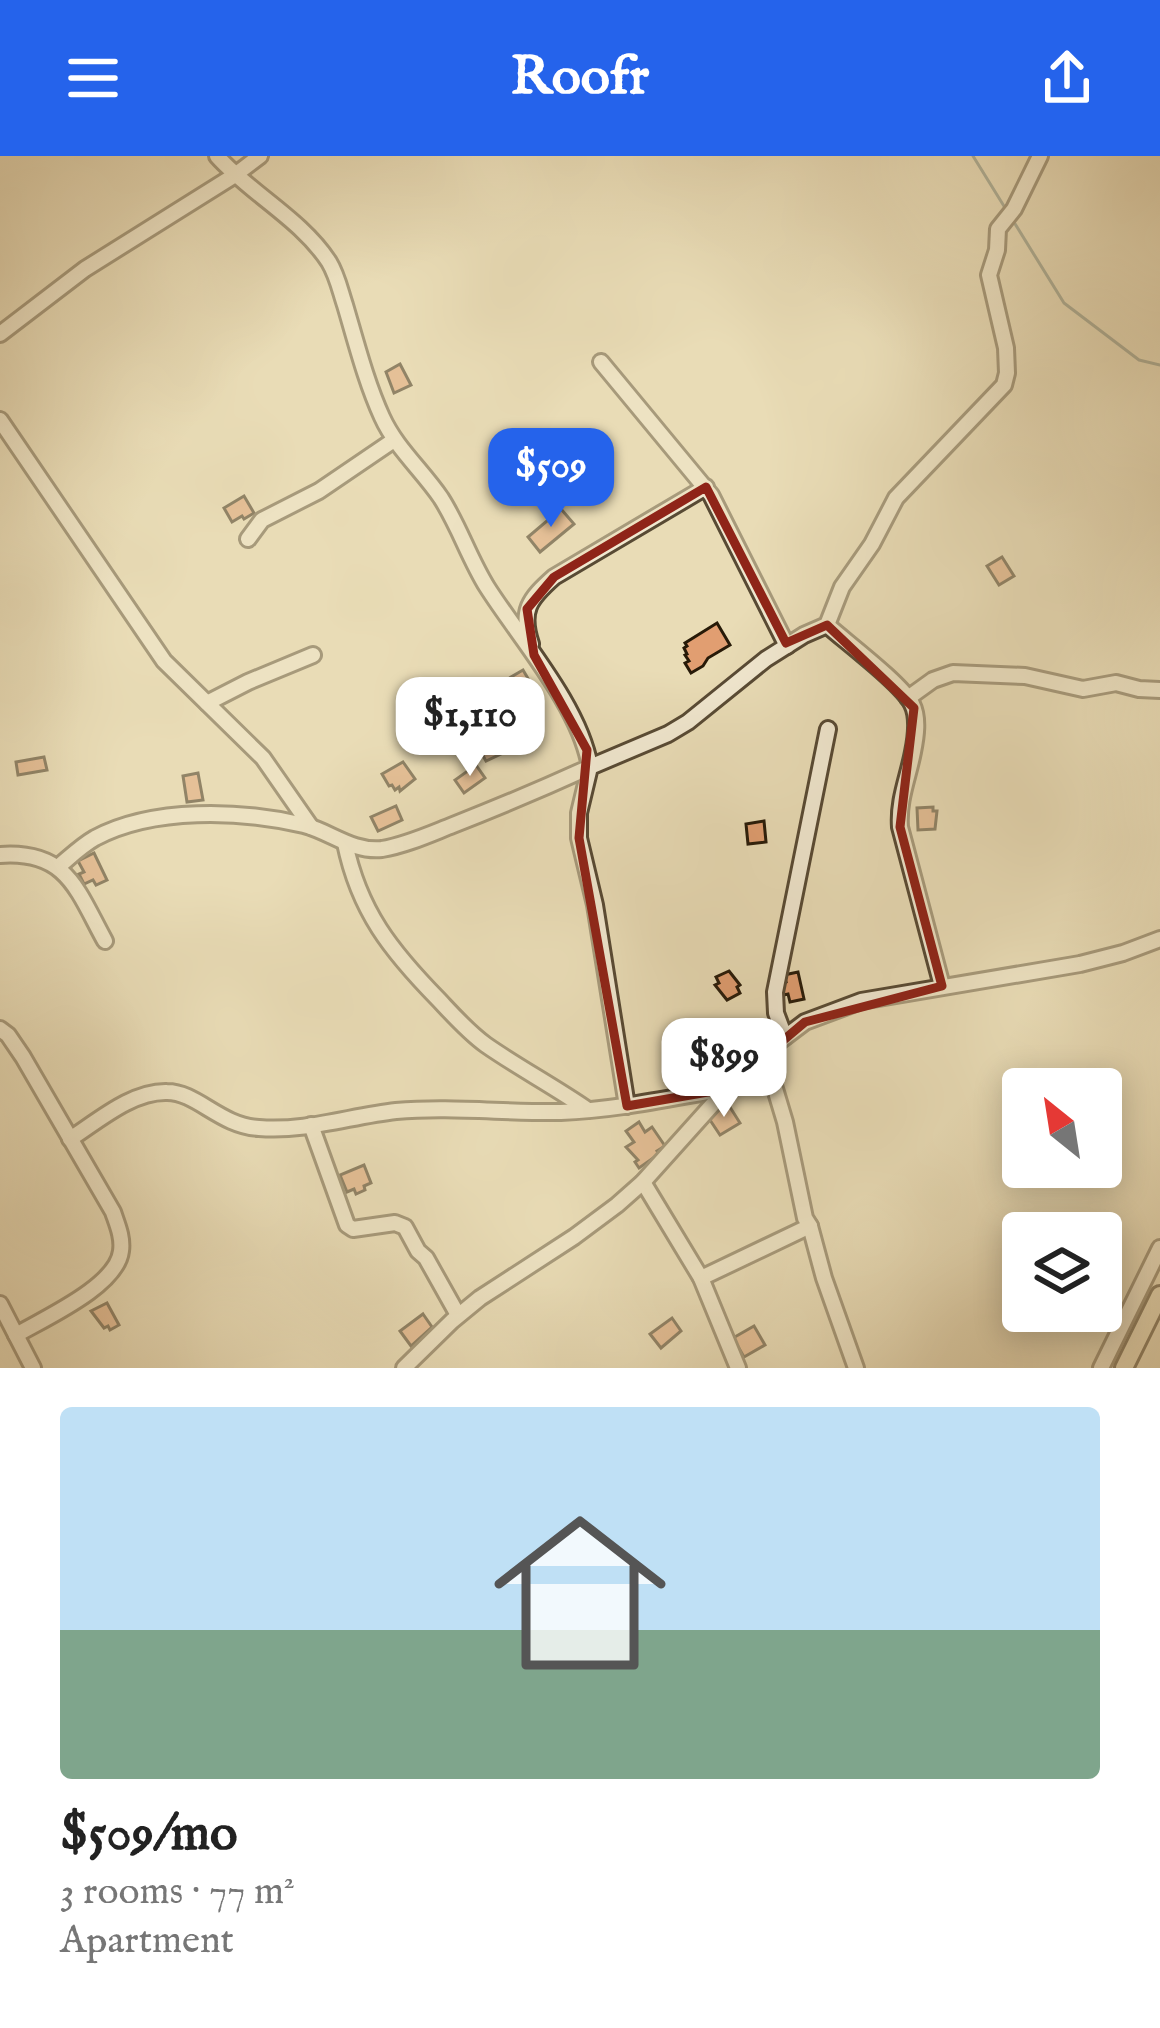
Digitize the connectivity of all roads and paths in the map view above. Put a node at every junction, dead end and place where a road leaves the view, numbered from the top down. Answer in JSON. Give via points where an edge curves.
{"nodes":[{"id":1,"x":217,"y":156,"type":"edge"},
{"id":2,"x":260,"y":156,"type":"edge"},
{"id":3,"x":1040,"y":156,"type":"edge"},
{"id":4,"x":235,"y":176,"type":"junction"},
{"id":5,"x":0,"y":334,"type":"edge"},
{"id":6,"x":601,"y":362,"type":"dead end"},
{"id":7,"x":0,"y":420,"type":"edge"},
{"id":8,"x":394,"y":440,"type":"junction"},
{"id":9,"x":706,"y":488,"type":"junction"},
{"id":10,"x":248,"y":539,"type":"dead end"},
{"id":11,"x":827,"y":625,"type":"junction"},
{"id":12,"x":787,"y":646,"type":"junction"},
{"id":13,"x":313,"y":655,"type":"dead end"},
{"id":14,"x":534,"y":655,"type":"junction"},
{"id":15,"x":1160,"y":689,"type":"edge"},
{"id":16,"x":908,"y":698,"type":"junction"},
{"id":17,"x":206,"y":703,"type":"junction"},
{"id":18,"x":828,"y":729,"type":"dead end"},
{"id":19,"x":590,"y":767,"type":"junction"},
{"id":20,"x":311,"y":827,"type":"junction"},
{"id":21,"x":345,"y":843,"type":"junction"},
{"id":22,"x":0,"y":855,"type":"edge"},
{"id":23,"x":58,"y":867,"type":"junction"},
{"id":24,"x":1160,"y":939,"type":"edge"},
{"id":25,"x":105,"y":940,"type":"dead end"},
{"id":26,"x":942,"y":986,"type":"junction"},
{"id":27,"x":0,"y":1029,"type":"edge"},
{"id":28,"x":785,"y":1037,"type":"junction"},
{"id":29,"x":764,"y":1052,"type":"junction"},
{"id":30,"x":725,"y":1089,"type":"junction"},
{"id":31,"x":627,"y":1106,"type":"junction"},
{"id":32,"x":588,"y":1110,"type":"junction"},
{"id":33,"x":310,"y":1125,"type":"junction"},
{"id":34,"x":70,"y":1139,"type":"junction"},
{"id":35,"x":643,"y":1182,"type":"junction"},
{"id":36,"x":811,"y":1226,"type":"junction"},
{"id":37,"x":1160,"y":1248,"type":"edge"},
{"id":38,"x":701,"y":1278,"type":"junction"},
{"id":39,"x":1160,"y":1295,"type":"edge"},
{"id":40,"x":0,"y":1304,"type":"edge"},
{"id":41,"x":458,"y":1315,"type":"junction"},
{"id":42,"x":16,"y":1335,"type":"junction"},
{"id":43,"x":732,"y":1366,"type":"edge"},
{"id":44,"x":33,"y":1368,"type":"edge"},
{"id":45,"x":404,"y":1368,"type":"edge"},
{"id":46,"x":856,"y":1368,"type":"edge"},
{"id":47,"x":1101,"y":1368,"type":"edge"},
{"id":48,"x":1124,"y":1368,"type":"edge"}],
"edges":[{"from":1,"to":4,"type":"street"},
{"from":2,"to":4,"type":"street"},
{"from":3,"to":11,"type":"street","via":[[998,229],[989,275],[1006,349],[1004,385],[896,498]]},
{"from":4,"to":5,"type":"street","via":[[85,269]]},
{"from":4,"to":8,"type":"street","via":[[327,259]]},
{"from":6,"to":9,"type":"street"},
{"from":7,"to":17,"type":"street","via":[[146,636]]},
{"from":8,"to":10,"type":"street","via":[[262,520]]},
{"from":8,"to":14,"type":"street","via":[[440,496],[485,584]]},
{"from":9,"to":12,"type":"street"},
{"from":9,"to":14,"type":"street","via":[[536,594],[525,627]]},
{"from":11,"to":12,"type":"street"},
{"from":11,"to":16,"type":"street"},
{"from":12,"to":19,"type":"street","via":[[688,722]]},
{"from":13,"to":17,"type":"street"},
{"from":14,"to":19,"type":"street","via":[[576,725]]},
{"from":15,"to":16,"type":"street","via":[[953,673]]},
{"from":16,"to":26,"type":"street","via":[[916,725],[900,827]]},
{"from":17,"to":20,"type":"street","via":[[263,758]]},
{"from":18,"to":28,"type":"street","via":[[775,992]]},
{"from":19,"to":21,"type":"street","via":[[398,845]]},
{"from":19,"to":31,"type":"street","via":[[579,838]]},
{"from":20,"to":21,"type":"street"},
{"from":20,"to":23,"type":"street","via":[[164,816],[99,836]]},
{"from":21,"to":32,"type":"street","via":[[361,898],[403,964],[484,1043]]},
{"from":22,"to":23,"type":"street","via":[[40,857]]},
{"from":23,"to":25,"type":"street"},
{"from":24,"to":26,"type":"street","via":[[1101,960]]},
{"from":26,"to":28,"type":"street","via":[[861,1000]]},
{"from":27,"to":34,"type":"street"},
{"from":28,"to":29,"type":"street"},
{"from":29,"to":30,"type":"street"},
{"from":29,"to":36,"type":"street"},
{"from":30,"to":31,"type":"street"},
{"from":30,"to":35,"type":"street"},
{"from":31,"to":32,"type":"street"},
{"from":32,"to":33,"type":"street","via":[[394,1112]]},
{"from":33,"to":34,"type":"street","via":[[238,1125],[165,1091],[134,1099]]},
{"from":33,"to":41,"type":"street","via":[[347,1225],[405,1228]]},
{"from":34,"to":42,"type":"street","via":[[113,1212],[121,1254],[99,1285]]},
{"from":35,"to":38,"type":"street"},
{"from":35,"to":41,"type":"street"},
{"from":36,"to":38,"type":"street"},
{"from":36,"to":46,"type":"street"},
{"from":37,"to":47,"type":"street"},
{"from":38,"to":43,"type":"street"},
{"from":39,"to":48,"type":"main road"},
{"from":40,"to":42,"type":"street"},
{"from":41,"to":45,"type":"street"},
{"from":42,"to":44,"type":"street"}]}
